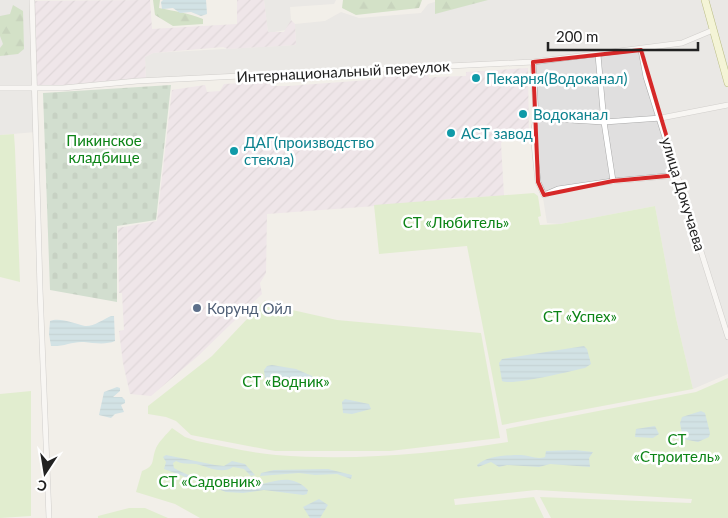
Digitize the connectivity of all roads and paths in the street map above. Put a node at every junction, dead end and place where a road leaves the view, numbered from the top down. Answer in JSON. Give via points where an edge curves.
{"nodes":[{"id":1,"x":32,"y":0,"type":"edge"},
{"id":2,"x":705,"y":0,"type":"edge"},
{"id":3,"x":714,"y":30,"type":"junction"},
{"id":4,"x":641,"y":50,"type":"junction"},
{"id":5,"x":598,"y":56,"type":"junction"},
{"id":6,"x":533,"y":62,"type":"junction"},
{"id":7,"x":728,"y":83,"type":"edge"},
{"id":8,"x":35,"y":87,"type":"junction"},
{"id":9,"x":0,"y":88,"type":"edge"},
{"id":10,"x":728,"y":105,"type":"edge"},
{"id":11,"x":536,"y":118,"type":"junction"},
{"id":12,"x":661,"y":118,"type":"junction"},
{"id":13,"x":604,"y":122,"type":"junction"},
{"id":14,"x":678,"y":175,"type":"junction"},
{"id":15,"x":613,"y":181,"type":"junction"},
{"id":16,"x":728,"y":337,"type":"edge"},
{"id":17,"x":49,"y":518,"type":"edge"}],
"edges":[{"from":1,"to":8,"type":"street"},
{"from":2,"to":3,"type":"main road"},
{"from":3,"to":4,"type":"street","name":"Интернациональный переулок","via":[[682,43]]},
{"from":3,"to":7,"type":"main road"},
{"from":4,"to":5,"type":"street","name":"Интернациональный переулок"},
{"from":4,"to":12,"type":"street","name":"улица Докучаева","via":[[646,77]]},
{"from":5,"to":6,"type":"street","name":"Интернациональный переулок"},
{"from":5,"to":13,"type":"street"},
{"from":6,"to":8,"type":"street","name":"Интернациональный переулок"},
{"from":6,"to":11,"type":"street"},
{"from":8,"to":9,"type":"street","name":"Интернациональный переулок"},
{"from":8,"to":17,"type":"street"},
{"from":10,"to":12,"type":"street"},
{"from":11,"to":13,"type":"street"},
{"from":11,"to":15,"type":"street","via":[[533,134],[536,168],[544,194]]},
{"from":12,"to":13,"type":"street"},
{"from":12,"to":14,"type":"street","name":"улица Докучаева"},
{"from":13,"to":15,"type":"street"},
{"from":14,"to":15,"type":"street"},
{"from":14,"to":16,"type":"street","name":"улица Докучаева"}]}
